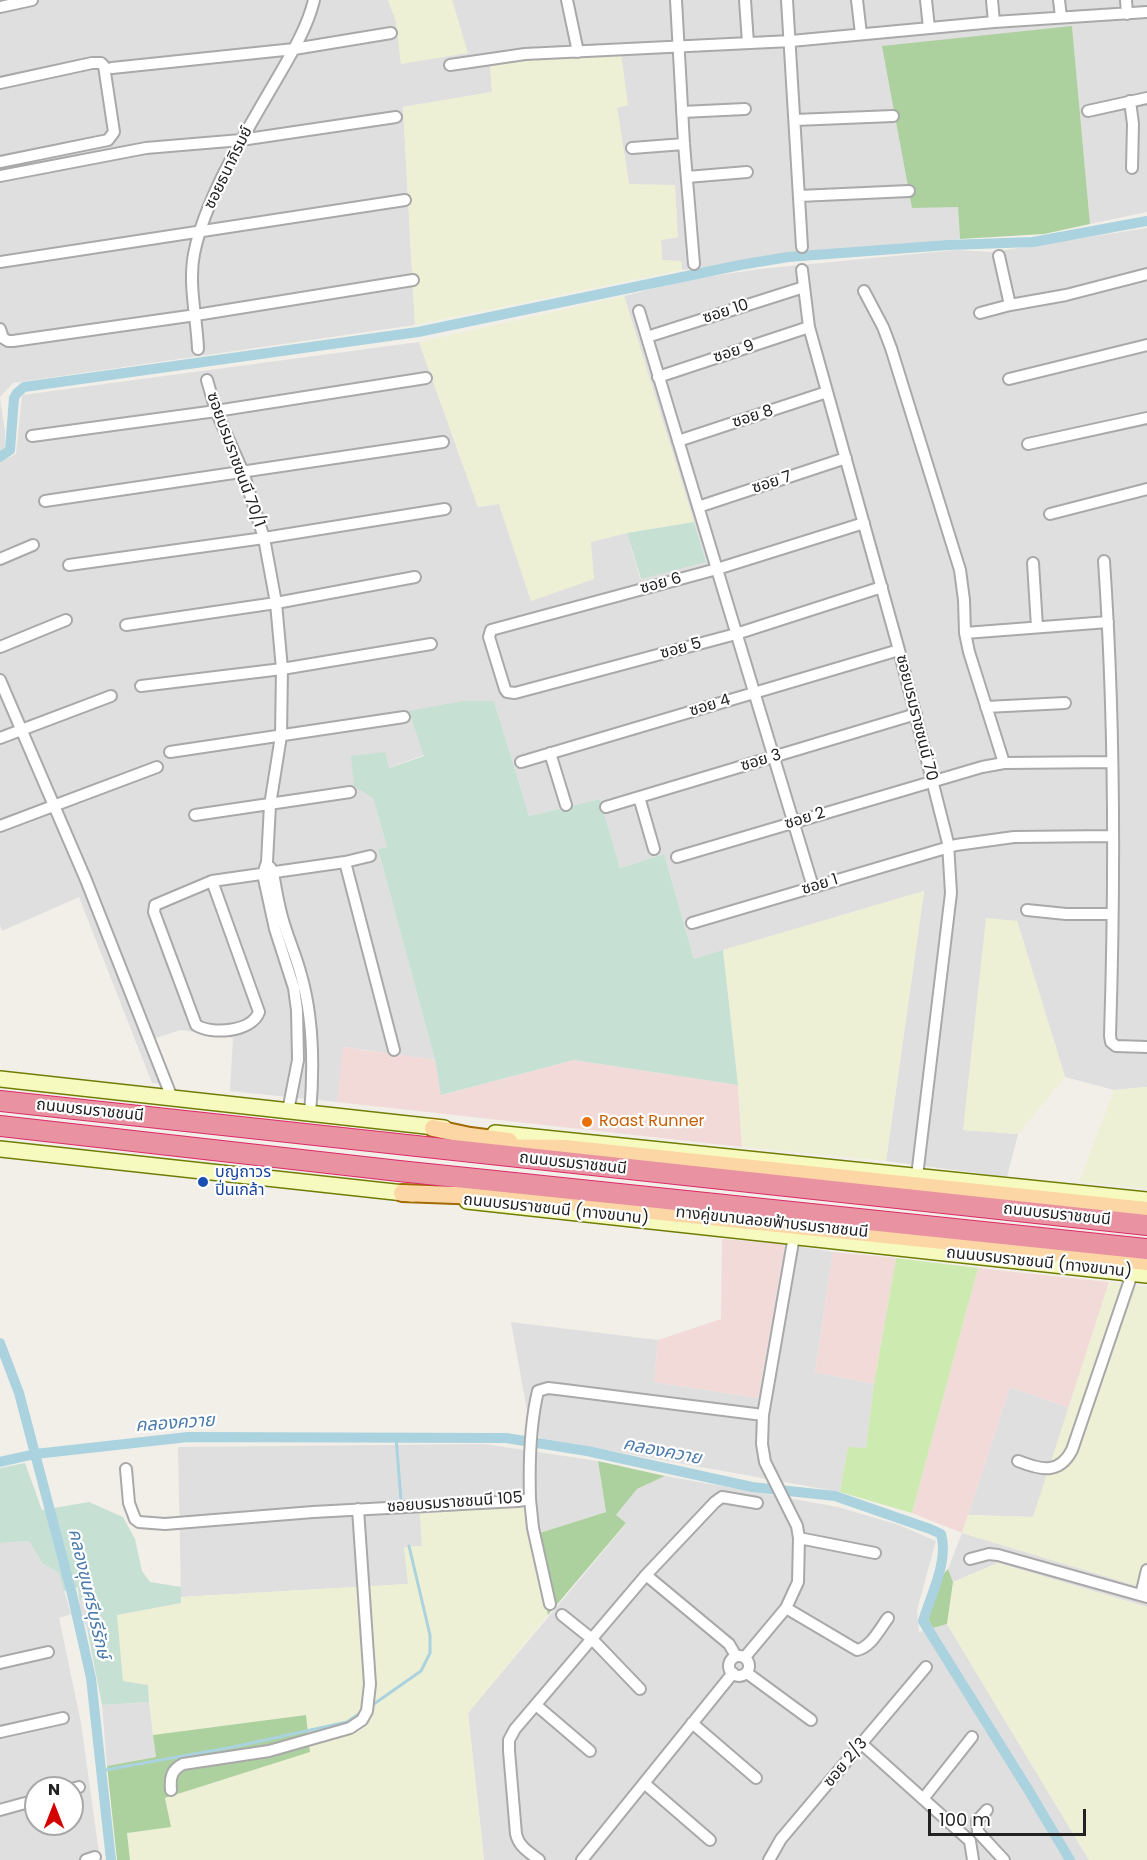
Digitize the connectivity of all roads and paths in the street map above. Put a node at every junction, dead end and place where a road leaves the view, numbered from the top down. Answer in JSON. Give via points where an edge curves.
{"nodes":[{"id":1,"x":32,"y":0,"type":"edge"},
{"id":2,"x":314,"y":0,"type":"edge"},
{"id":3,"x":567,"y":0,"type":"edge"},
{"id":4,"x":676,"y":0,"type":"edge"},
{"id":5,"x":745,"y":0,"type":"edge"},
{"id":6,"x":787,"y":0,"type":"edge"},
{"id":7,"x":856,"y":0,"type":"edge"},
{"id":8,"x":926,"y":0,"type":"edge"},
{"id":9,"x":992,"y":0,"type":"edge"},
{"id":10,"x":1059,"y":0,"type":"edge"},
{"id":11,"x":1125,"y":0,"type":"edge"},
{"id":12,"x":0,"y":7,"type":"edge"},
{"id":13,"x":1147,"y":12,"type":"edge"},
{"id":14,"x":1126,"y":14,"type":"junction"},
{"id":15,"x":1061,"y":17,"type":"junction"},
{"id":16,"x":994,"y":22,"type":"junction"},
{"id":17,"x":929,"y":28,"type":"junction"},
{"id":18,"x":391,"y":33,"type":"dead end"},
{"id":19,"x":861,"y":34,"type":"junction"},
{"id":20,"x":790,"y":41,"type":"junction"},
{"id":21,"x":747,"y":44,"type":"junction"},
{"id":22,"x":679,"y":46,"type":"junction"},
{"id":23,"x":294,"y":49,"type":"junction"},
{"id":24,"x":578,"y":52,"type":"junction"},
{"id":25,"x":450,"y":65,"type":"dead end"},
{"id":26,"x":112,"y":68,"type":"dead end"},
{"id":27,"x":0,"y":83,"type":"edge"},
{"id":28,"x":1147,"y":98,"type":"edge"},
{"id":29,"x":1130,"y":101,"type":"junction"},
{"id":30,"x":746,"y":109,"type":"dead end"},
{"id":31,"x":1088,"y":111,"type":"dead end"},
{"id":32,"x":682,"y":112,"type":"junction"},
{"id":33,"x":893,"y":116,"type":"dead end"},
{"id":34,"x":396,"y":117,"type":"dead end"},
{"id":35,"x":795,"y":120,"type":"junction"},
{"id":36,"x":241,"y":140,"type":"junction"},
{"id":37,"x":684,"y":144,"type":"junction"},
{"id":38,"x":632,"y":148,"type":"dead end"},
{"id":39,"x":0,"y":162,"type":"edge"},
{"id":40,"x":1132,"y":168,"type":"dead end"},
{"id":41,"x":747,"y":172,"type":"dead end"},
{"id":42,"x":0,"y":176,"type":"edge"},
{"id":43,"x":687,"y":177,"type":"junction"},
{"id":44,"x":909,"y":191,"type":"dead end"},
{"id":45,"x":799,"y":196,"type":"junction"},
{"id":46,"x":405,"y":200,"type":"dead end"},
{"id":47,"x":199,"y":231,"type":"junction"},
{"id":48,"x":802,"y":247,"type":"dead end"},
{"id":49,"x":999,"y":256,"type":"dead end"},
{"id":50,"x":0,"y":262,"type":"edge"},
{"id":51,"x":694,"y":264,"type":"dead end"},
{"id":52,"x":802,"y":270,"type":"dead end"},
{"id":53,"x":1147,"y":274,"type":"edge"},
{"id":54,"x":413,"y":280,"type":"dead end"},
{"id":55,"x":804,"y":287,"type":"junction"},
{"id":56,"x":864,"y":291,"type":"dead end"},
{"id":57,"x":1010,"y":305,"type":"junction"},
{"id":58,"x":639,"y":311,"type":"dead end"},
{"id":59,"x":980,"y":313,"type":"dead end"},
{"id":60,"x":196,"y":315,"type":"junction"},
{"id":61,"x":809,"y":327,"type":"junction"},
{"id":62,"x":0,"y":329,"type":"edge"},
{"id":63,"x":646,"y":337,"type":"junction"},
{"id":64,"x":1147,"y":345,"type":"edge"},
{"id":65,"x":198,"y":349,"type":"dead end"},
{"id":66,"x":658,"y":377,"type":"junction"},
{"id":67,"x":426,"y":378,"type":"dead end"},
{"id":68,"x":1009,"y":379,"type":"dead end"},
{"id":69,"x":207,"y":380,"type":"dead end"},
{"id":70,"x":827,"y":392,"type":"junction"},
{"id":71,"x":216,"y":411,"type":"junction"},
{"id":72,"x":1147,"y":418,"type":"edge"},
{"id":73,"x":32,"y":436,"type":"dead end"},
{"id":74,"x":678,"y":441,"type":"junction"},
{"id":75,"x":443,"y":442,"type":"dead end"},
{"id":76,"x":1028,"y":444,"type":"dead end"},
{"id":77,"x":846,"y":458,"type":"junction"},
{"id":78,"x":243,"y":472,"type":"junction"},
{"id":79,"x":1147,"y":489,"type":"edge"},
{"id":80,"x":45,"y":501,"type":"dead end"},
{"id":81,"x":698,"y":507,"type":"junction"},
{"id":82,"x":445,"y":509,"type":"dead end"},
{"id":83,"x":1050,"y":514,"type":"dead end"},
{"id":84,"x":864,"y":523,"type":"junction"},
{"id":85,"x":264,"y":538,"type":"junction"},
{"id":86,"x":33,"y":545,"type":"dead end"},
{"id":87,"x":0,"y":559,"type":"edge"},
{"id":88,"x":1104,"y":561,"type":"dead end"},
{"id":89,"x":1033,"y":563,"type":"dead end"},
{"id":90,"x":69,"y":565,"type":"dead end"},
{"id":91,"x":717,"y":569,"type":"junction"},
{"id":92,"x":415,"y":577,"type":"dead end"},
{"id":93,"x":882,"y":587,"type":"junction"},
{"id":94,"x":276,"y":603,"type":"junction"},
{"id":95,"x":66,"y":620,"type":"dead end"},
{"id":96,"x":1108,"y":622,"type":"junction"},
{"id":97,"x":126,"y":625,"type":"dead end"},
{"id":98,"x":1037,"y":627,"type":"junction"},
{"id":99,"x":965,"y":633,"type":"junction"},
{"id":100,"x":736,"y":634,"type":"junction"},
{"id":101,"x":431,"y":644,"type":"dead end"},
{"id":102,"x":0,"y":647,"type":"edge"},
{"id":103,"x":899,"y":650,"type":"junction"},
{"id":104,"x":497,"y":663,"type":"joint"},
{"id":105,"x":282,"y":669,"type":"junction"},
{"id":106,"x":0,"y":680,"type":"edge"},
{"id":107,"x":141,"y":686,"type":"dead end"},
{"id":108,"x":754,"y":693,"type":"junction"},
{"id":109,"x":111,"y":696,"type":"dead end"},
{"id":110,"x":1065,"y":703,"type":"dead end"},
{"id":111,"x":986,"y":707,"type":"junction"},
{"id":112,"x":916,"y":714,"type":"junction"},
{"id":113,"x":404,"y":717,"type":"dead end"},
{"id":114,"x":22,"y":730,"type":"junction"},
{"id":115,"x":281,"y":736,"type":"junction"},
{"id":116,"x":0,"y":738,"type":"edge"},
{"id":117,"x":170,"y":752,"type":"dead end"},
{"id":118,"x":550,"y":753,"type":"junction"},
{"id":119,"x":773,"y":757,"type":"junction"},
{"id":120,"x":522,"y":762,"type":"dead end"},
{"id":121,"x":1112,"y":762,"type":"junction"},
{"id":122,"x":1004,"y":763,"type":"junction"},
{"id":123,"x":157,"y":767,"type":"dead end"},
{"id":124,"x":932,"y":781,"type":"junction"},
{"id":125,"x":350,"y":792,"type":"dead end"},
{"id":126,"x":639,"y":797,"type":"junction"},
{"id":127,"x":55,"y":805,"type":"junction"},
{"id":128,"x":270,"y":805,"type":"junction"},
{"id":129,"x":566,"y":805,"type":"dead end"},
{"id":130,"x":606,"y":807,"type":"dead end"},
{"id":131,"x":195,"y":815,"type":"dead end"},
{"id":132,"x":793,"y":823,"type":"junction"},
{"id":133,"x":0,"y":826,"type":"edge"},
{"id":134,"x":1112,"y":836,"type":"junction"},
{"id":135,"x":948,"y":847,"type":"junction"},
{"id":136,"x":654,"y":849,"type":"dead end"},
{"id":137,"x":370,"y":856,"type":"dead end"},
{"id":138,"x":677,"y":857,"type":"dead end"},
{"id":139,"x":345,"y":862,"type":"junction"},
{"id":140,"x":268,"y":873,"type":"junction"},
{"id":141,"x":212,"y":881,"type":"junction"},
{"id":142,"x":813,"y":887,"type":"junction"},
{"id":143,"x":1027,"y":910,"type":"dead end"},
{"id":144,"x":1111,"y":914,"type":"junction"},
{"id":145,"x":692,"y":923,"type":"dead end"},
{"id":146,"x":1147,"y":1047,"type":"edge"},
{"id":147,"x":394,"y":1050,"type":"dead end"},
{"id":148,"x":296,"y":1074,"type":"junction"},
{"id":149,"x":313,"y":1076,"type":"junction"},
{"id":150,"x":0,"y":1078,"type":"edge"},
{"id":151,"x":172,"y":1098,"type":"junction"},
{"id":152,"x":0,"y":1101,"type":"edge"},
{"id":153,"x":288,"y":1111,"type":"junction"},
{"id":154,"x":310,"y":1114,"type":"junction"},
{"id":155,"x":0,"y":1126,"type":"edge"},
{"id":156,"x":433,"y":1128,"type":"junction"},
{"id":157,"x":407,"y":1146,"type":"junction"},
{"id":158,"x":565,"y":1148,"type":"junction"},
{"id":159,"x":0,"y":1149,"type":"edge"},
{"id":160,"x":399,"y":1171,"type":"junction"},
{"id":161,"x":917,"y":1176,"type":"junction"},
{"id":162,"x":402,"y":1193,"type":"junction"},
{"id":163,"x":540,"y":1199,"type":"junction"},
{"id":164,"x":1147,"y":1200,"type":"edge"},
{"id":165,"x":1147,"y":1210,"type":"edge"},
{"id":166,"x":1147,"y":1225,"type":"edge"},
{"id":167,"x":794,"y":1236,"type":"junction"},
{"id":168,"x":1147,"y":1249,"type":"edge"},
{"id":169,"x":1147,"y":1262,"type":"edge"},
{"id":170,"x":1139,"y":1275,"type":"edge"},
{"id":171,"x":763,"y":1415,"type":"junction"},
{"id":172,"x":1018,"y":1461,"type":"dead end"},
{"id":173,"x":126,"y":1469,"type":"dead end"},
{"id":174,"x":530,"y":1499,"type":"junction"},
{"id":175,"x":757,"y":1503,"type":"dead end"},
{"id":176,"x":358,"y":1509,"type":"junction"},
{"id":177,"x":799,"y":1538,"type":"junction"},
{"id":178,"x":875,"y":1553,"type":"dead end"},
{"id":179,"x":970,"y":1559,"type":"dead end"},
{"id":180,"x":1147,"y":1570,"type":"edge"},
{"id":181,"x":646,"y":1575,"type":"junction"},
{"id":182,"x":1144,"y":1596,"type":"edge"},
{"id":183,"x":550,"y":1604,"type":"dead end"},
{"id":184,"x":786,"y":1608,"type":"junction"},
{"id":185,"x":562,"y":1615,"type":"dead end"},
{"id":186,"x":888,"y":1618,"type":"dead end"},
{"id":187,"x":592,"y":1639,"type":"junction"},
{"id":188,"x":48,"y":1652,"type":"dead end"},
{"id":189,"x":740,"y":1657,"type":"junction"},
{"id":190,"x":0,"y":1663,"type":"edge"},
{"id":191,"x":926,"y":1667,"type":"dead end"},
{"id":192,"x":733,"y":1673,"type":"junction"},
{"id":193,"x":747,"y":1673,"type":"junction"},
{"id":194,"x":640,"y":1689,"type":"dead end"},
{"id":195,"x":536,"y":1705,"type":"junction"},
{"id":196,"x":63,"y":1718,"type":"dead end"},
{"id":197,"x":811,"y":1720,"type":"dead end"},
{"id":198,"x":692,"y":1723,"type":"junction"},
{"id":199,"x":0,"y":1732,"type":"edge"},
{"id":200,"x":972,"y":1737,"type":"dead end"},
{"id":201,"x":862,"y":1744,"type":"junction"},
{"id":202,"x":590,"y":1751,"type":"dead end"},
{"id":203,"x":756,"y":1778,"type":"dead end"},
{"id":204,"x":645,"y":1783,"type":"junction"},
{"id":205,"x":171,"y":1790,"type":"dead end"},
{"id":206,"x":923,"y":1799,"type":"junction"},
{"id":207,"x":24,"y":1803,"type":"edge"},
{"id":208,"x":0,"y":1810,"type":"edge"},
{"id":209,"x":987,"y":1810,"type":"dead end"},
{"id":210,"x":710,"y":1840,"type":"dead end"},
{"id":211,"x":539,"y":1860,"type":"edge"},
{"id":212,"x":582,"y":1860,"type":"edge"},
{"id":213,"x":769,"y":1860,"type":"edge"},
{"id":214,"x":973,"y":1860,"type":"edge"},
{"id":215,"x":1004,"y":1860,"type":"edge"}],
"edges":[{"from":1,"to":12,"type":"street"},
{"from":2,"to":23,"type":"street","name":"ซอยธนาภิรมย์"},
{"from":3,"to":24,"type":"street"},
{"from":4,"to":22,"type":"street"},
{"from":5,"to":21,"type":"street"},
{"from":6,"to":20,"type":"street"},
{"from":7,"to":19,"type":"street"},
{"from":8,"to":17,"type":"street"},
{"from":9,"to":16,"type":"street"},
{"from":10,"to":15,"type":"street"},
{"from":11,"to":14,"type":"street"},
{"from":13,"to":14,"type":"street"},
{"from":14,"to":15,"type":"street"},
{"from":15,"to":16,"type":"street"},
{"from":16,"to":17,"type":"street"},
{"from":17,"to":19,"type":"street"},
{"from":18,"to":23,"type":"street"},
{"from":19,"to":20,"type":"street"},
{"from":20,"to":21,"type":"street"},
{"from":20,"to":35,"type":"street"},
{"from":21,"to":22,"type":"street"},
{"from":22,"to":24,"type":"street"},
{"from":22,"to":32,"type":"street"},
{"from":23,"to":26,"type":"street"},
{"from":23,"to":36,"type":"street","name":"ซอยธนาภิรมย์"},
{"from":24,"to":25,"type":"street","via":[[525,54]]},
{"from":27,"to":39,"type":"street","via":[[101,63],[114,132],[108,140]]},
{"from":28,"to":29,"type":"street"},
{"from":29,"to":31,"type":"street"},
{"from":29,"to":40,"type":"street"},
{"from":30,"to":32,"type":"street"},
{"from":32,"to":37,"type":"street"},
{"from":33,"to":35,"type":"street"},
{"from":34,"to":36,"type":"street"},
{"from":35,"to":45,"type":"street"},
{"from":36,"to":42,"type":"street","via":[[146,148]]},
{"from":36,"to":47,"type":"street","name":"ซอยธนาภิรมย์"},
{"from":37,"to":38,"type":"street"},
{"from":37,"to":43,"type":"street"},
{"from":41,"to":43,"type":"street"},
{"from":43,"to":51,"type":"street"},
{"from":44,"to":45,"type":"street"},
{"from":45,"to":48,"type":"street"},
{"from":46,"to":47,"type":"street"},
{"from":47,"to":50,"type":"street"},
{"from":47,"to":60,"type":"street","name":"ซอยธนาภิรมย์","via":[[192,272]]},
{"from":49,"to":57,"type":"street"},
{"from":52,"to":55,"type":"street","name":"ซอยบรมราชชนนี 70"},
{"from":53,"to":57,"type":"street"},
{"from":54,"to":60,"type":"street"},
{"from":55,"to":61,"type":"street","name":"ซอยบรมราชชนนี 70"},
{"from":55,"to":63,"type":"street","name":"ซอย 10"},
{"from":56,"to":99,"type":"street","via":[[891,348],[960,570]]},
{"from":57,"to":59,"type":"street"},
{"from":58,"to":63,"type":"street"},
{"from":60,"to":62,"type":"street","via":[[13,341],[3,338]]},
{"from":60,"to":65,"type":"street","name":"ซอยธนาภิรมย์"},
{"from":61,"to":66,"type":"street","name":"ซอย 9"},
{"from":61,"to":70,"type":"street","name":"ซอยบรมราชชนนี 70"},
{"from":63,"to":66,"type":"street"},
{"from":64,"to":68,"type":"street"},
{"from":66,"to":74,"type":"street"},
{"from":67,"to":71,"type":"street"},
{"from":69,"to":71,"type":"street","name":"ซอยบรมราชชนนี 70/1"},
{"from":70,"to":74,"type":"street","name":"ซอย 8"},
{"from":70,"to":77,"type":"street","name":"ซอยบรมราชชนนี 70"},
{"from":71,"to":73,"type":"street"},
{"from":71,"to":78,"type":"street","name":"ซอยบรมราชชนนี 70/1"},
{"from":72,"to":76,"type":"street"},
{"from":74,"to":81,"type":"street"},
{"from":75,"to":78,"type":"street"},
{"from":77,"to":81,"type":"street","name":"ซอย 7"},
{"from":77,"to":84,"type":"street","name":"ซอยบรมราชชนนี 70"},
{"from":78,"to":80,"type":"street"},
{"from":78,"to":85,"type":"street","name":"ซอยบรมราชชนนี 70/1"},
{"from":79,"to":83,"type":"street"},
{"from":81,"to":91,"type":"street"},
{"from":82,"to":85,"type":"street"},
{"from":84,"to":91,"type":"street","name":"ซอย 6"},
{"from":84,"to":93,"type":"street","name":"ซอยบรมราชชนนี 70"},
{"from":85,"to":90,"type":"street"},
{"from":85,"to":94,"type":"street","name":"ซอยบรมราชชนนี 70/1"},
{"from":86,"to":87,"type":"street"},
{"from":88,"to":96,"type":"street"},
{"from":89,"to":98,"type":"street"},
{"from":91,"to":100,"type":"street"},
{"from":91,"to":104,"type":"street","name":"ซอย 6","via":[[491,630],[489,637]]},
{"from":92,"to":94,"type":"street"},
{"from":93,"to":100,"type":"street","name":"ซอย 5"},
{"from":93,"to":103,"type":"street","name":"ซอยบรมราชชนนี 70"},
{"from":94,"to":97,"type":"street"},
{"from":94,"to":105,"type":"street","name":"ซอยบรมราชชนนี 70/1"},
{"from":95,"to":102,"type":"street"},
{"from":96,"to":98,"type":"street"},
{"from":96,"to":121,"type":"street"},
{"from":98,"to":99,"type":"street"},
{"from":99,"to":111,"type":"street"},
{"from":100,"to":104,"type":"street","name":"ซอย 5","via":[[515,693],[505,689]]},
{"from":100,"to":108,"type":"street"},
{"from":101,"to":105,"type":"street"},
{"from":103,"to":108,"type":"street","name":"ซอย 4"},
{"from":103,"to":112,"type":"street","name":"ซอยบรมราชชนนี 70"},
{"from":105,"to":107,"type":"street"},
{"from":105,"to":115,"type":"street","name":"ซอยบรมราชชนนี 70/1"},
{"from":106,"to":114,"type":"street"},
{"from":108,"to":118,"type":"street","name":"ซอย 4"},
{"from":108,"to":119,"type":"street"},
{"from":109,"to":114,"type":"street"},
{"from":110,"to":111,"type":"street"},
{"from":111,"to":122,"type":"street"},
{"from":112,"to":119,"type":"street","name":"ซอย 3"},
{"from":112,"to":124,"type":"street","name":"ซอยบรมราชชนนี 70"},
{"from":113,"to":115,"type":"street"},
{"from":114,"to":116,"type":"street"},
{"from":114,"to":127,"type":"street"},
{"from":115,"to":117,"type":"street"},
{"from":115,"to":128,"type":"street","name":"ซอยบรมราชชนนี 70/1"},
{"from":118,"to":120,"type":"street","name":"ซอย 4"},
{"from":118,"to":129,"type":"street"},
{"from":119,"to":126,"type":"street","name":"ซอย 3"},
{"from":119,"to":132,"type":"street"},
{"from":121,"to":122,"type":"street","name":"ซอย 2"},
{"from":121,"to":134,"type":"street"},
{"from":122,"to":124,"type":"street","name":"ซอย 2"},
{"from":123,"to":127,"type":"street"},
{"from":124,"to":132,"type":"street","name":"ซอย 2"},
{"from":124,"to":135,"type":"street","name":"ซอยบรมราชชนนี 70"},
{"from":125,"to":128,"type":"street"},
{"from":126,"to":130,"type":"street","name":"ซอย 3"},
{"from":126,"to":136,"type":"street"},
{"from":127,"to":133,"type":"street"},
{"from":127,"to":151,"type":"street"},
{"from":128,"to":131,"type":"street"},
{"from":128,"to":140,"type":"street","name":"ซอยบรมราชชนนี 70/1"},
{"from":132,"to":138,"type":"street","name":"ซอย 2"},
{"from":132,"to":142,"type":"street"},
{"from":134,"to":135,"type":"street","name":"ซอย 1","via":[[1014,837]]},
{"from":134,"to":144,"type":"street"},
{"from":135,"to":142,"type":"street","name":"ซอย 1"},
{"from":135,"to":161,"type":"street","name":"ซอยบรมราชชนนี 70","via":[[950,903]]},
{"from":137,"to":139,"type":"street"},
{"from":139,"to":140,"type":"street"},
{"from":139,"to":147,"type":"street"},
{"from":140,"to":141,"type":"street"},
{"from":140,"to":148,"type":"street","via":[[275,929],[294,988],[299,1042]]},
{"from":140,"to":149,"type":"street","via":[[301,975]]},
{"from":141,"to":141,"type":"street","via":[[260,1012],[239,1029],[204,1029],[196,1025],[153,912],[158,902]]},
{"from":142,"to":145,"type":"street","name":"ซอย 1"},
{"from":143,"to":144,"type":"street"},
{"from":144,"to":146,"type":"street","via":[[1111,1042],[1116,1046]]},
{"from":148,"to":149,"type":"street"},
{"from":148,"to":153,"type":"street"},
{"from":149,"to":154,"type":"street"},
{"from":150,"to":151,"type":"main road"},
{"from":151,"to":153,"type":"main road"},
{"from":152,"to":157,"type":"highway","name":"ถนนบรมราชชนนี"},
{"from":153,"to":154,"type":"main road"},
{"from":154,"to":156,"type":"main road"},
{"from":155,"to":160,"type":"highway","name":"ถนนบรมราชชนนี"},
{"from":156,"to":158,"type":"main road"},
{"from":156,"to":161,"type":"main road"},
{"from":157,"to":158,"type":"main road"},
{"from":157,"to":166,"type":"highway","name":"ถนนบรมราชชนนี"},
{"from":158,"to":165,"type":"main road"},
{"from":159,"to":162,"type":"main road","name":"ถนนบรมราชชนนี (ทางขนาน)"},
{"from":160,"to":163,"type":"main road","name":"ทางคู่ขนานลอยฟ้าบรมราชชนนี","via":[[445,1184]]},
{"from":160,"to":168,"type":"highway","name":"ถนนบรมราชชนนี"},
{"from":161,"to":164,"type":"main road"},
{"from":162,"to":163,"type":"main road"},
{"from":162,"to":167,"type":"main road","name":"ถนนบรมราชชนนี (ทางขนาน)"},
{"from":163,"to":169,"type":"main road","name":"ทางคู่ขนานลอยฟ้าบรมราชชนนี"},
{"from":167,"to":170,"type":"main road","name":"ถนนบรมราชชนนี (ทางขนาน)"},
{"from":167,"to":171,"type":"street"},
{"from":170,"to":172,"type":"street","via":[[1067,1459],[1060,1466],[1048,1468]]},
{"from":171,"to":174,"type":"street","name":"ซอยบรมราชชนนี 105","via":[[548,1388],[538,1391]]},
{"from":171,"to":177,"type":"street","via":[[765,1462],[792,1515]]},
{"from":173,"to":176,"type":"street","name":"ซอยบรมราชชนนี 105","via":[[129,1503],[139,1522],[165,1524]]},
{"from":174,"to":176,"type":"street","name":"ซอยบรมราชชนนี 105"},
{"from":174,"to":183,"type":"street","via":[[532,1528]]},
{"from":175,"to":181,"type":"street","via":[[722,1497]]},
{"from":176,"to":205,"type":"street","via":[[370,1684],[368,1707],[362,1720],[350,1728],[269,1751],[183,1764],[172,1773]]},
{"from":177,"to":178,"type":"street"},
{"from":177,"to":184,"type":"street","via":[[798,1582]]},
{"from":179,"to":182,"type":"street","via":[[998,1555]]},
{"from":180,"to":182,"type":"street"},
{"from":181,"to":187,"type":"street"},
{"from":181,"to":189,"type":"street"},
{"from":184,"to":186,"type":"street","via":[[857,1650],[871,1641]]},
{"from":184,"to":189,"type":"street"},
{"from":185,"to":187,"type":"street"},
{"from":187,"to":194,"type":"street"},
{"from":187,"to":195,"type":"street"},
{"from":188,"to":190,"type":"street"},
{"from":189,"to":192,"type":"street","via":[[730,1663]]},
{"from":189,"to":193,"type":"street","via":[[749,1664]]},
{"from":191,"to":201,"type":"street","name":"ซอย 2/3"},
{"from":192,"to":193,"type":"street"},
{"from":192,"to":198,"type":"street"},
{"from":193,"to":197,"type":"street"},
{"from":195,"to":202,"type":"street"},
{"from":195,"to":211,"type":"street","via":[[515,1729],[508,1751],[518,1841]]},
{"from":196,"to":199,"type":"street"},
{"from":198,"to":203,"type":"street"},
{"from":198,"to":204,"type":"street"},
{"from":200,"to":206,"type":"street"},
{"from":201,"to":206,"type":"street"},
{"from":201,"to":213,"type":"street","name":"ซอย 2/3","via":[[781,1839]]},
{"from":204,"to":210,"type":"street"},
{"from":204,"to":212,"type":"street"},
{"from":206,"to":214,"type":"street","via":[[970,1841]]},
{"from":207,"to":208,"type":"street"},
{"from":209,"to":215,"type":"street","via":[[978,1821],[978,1832]]}]}
